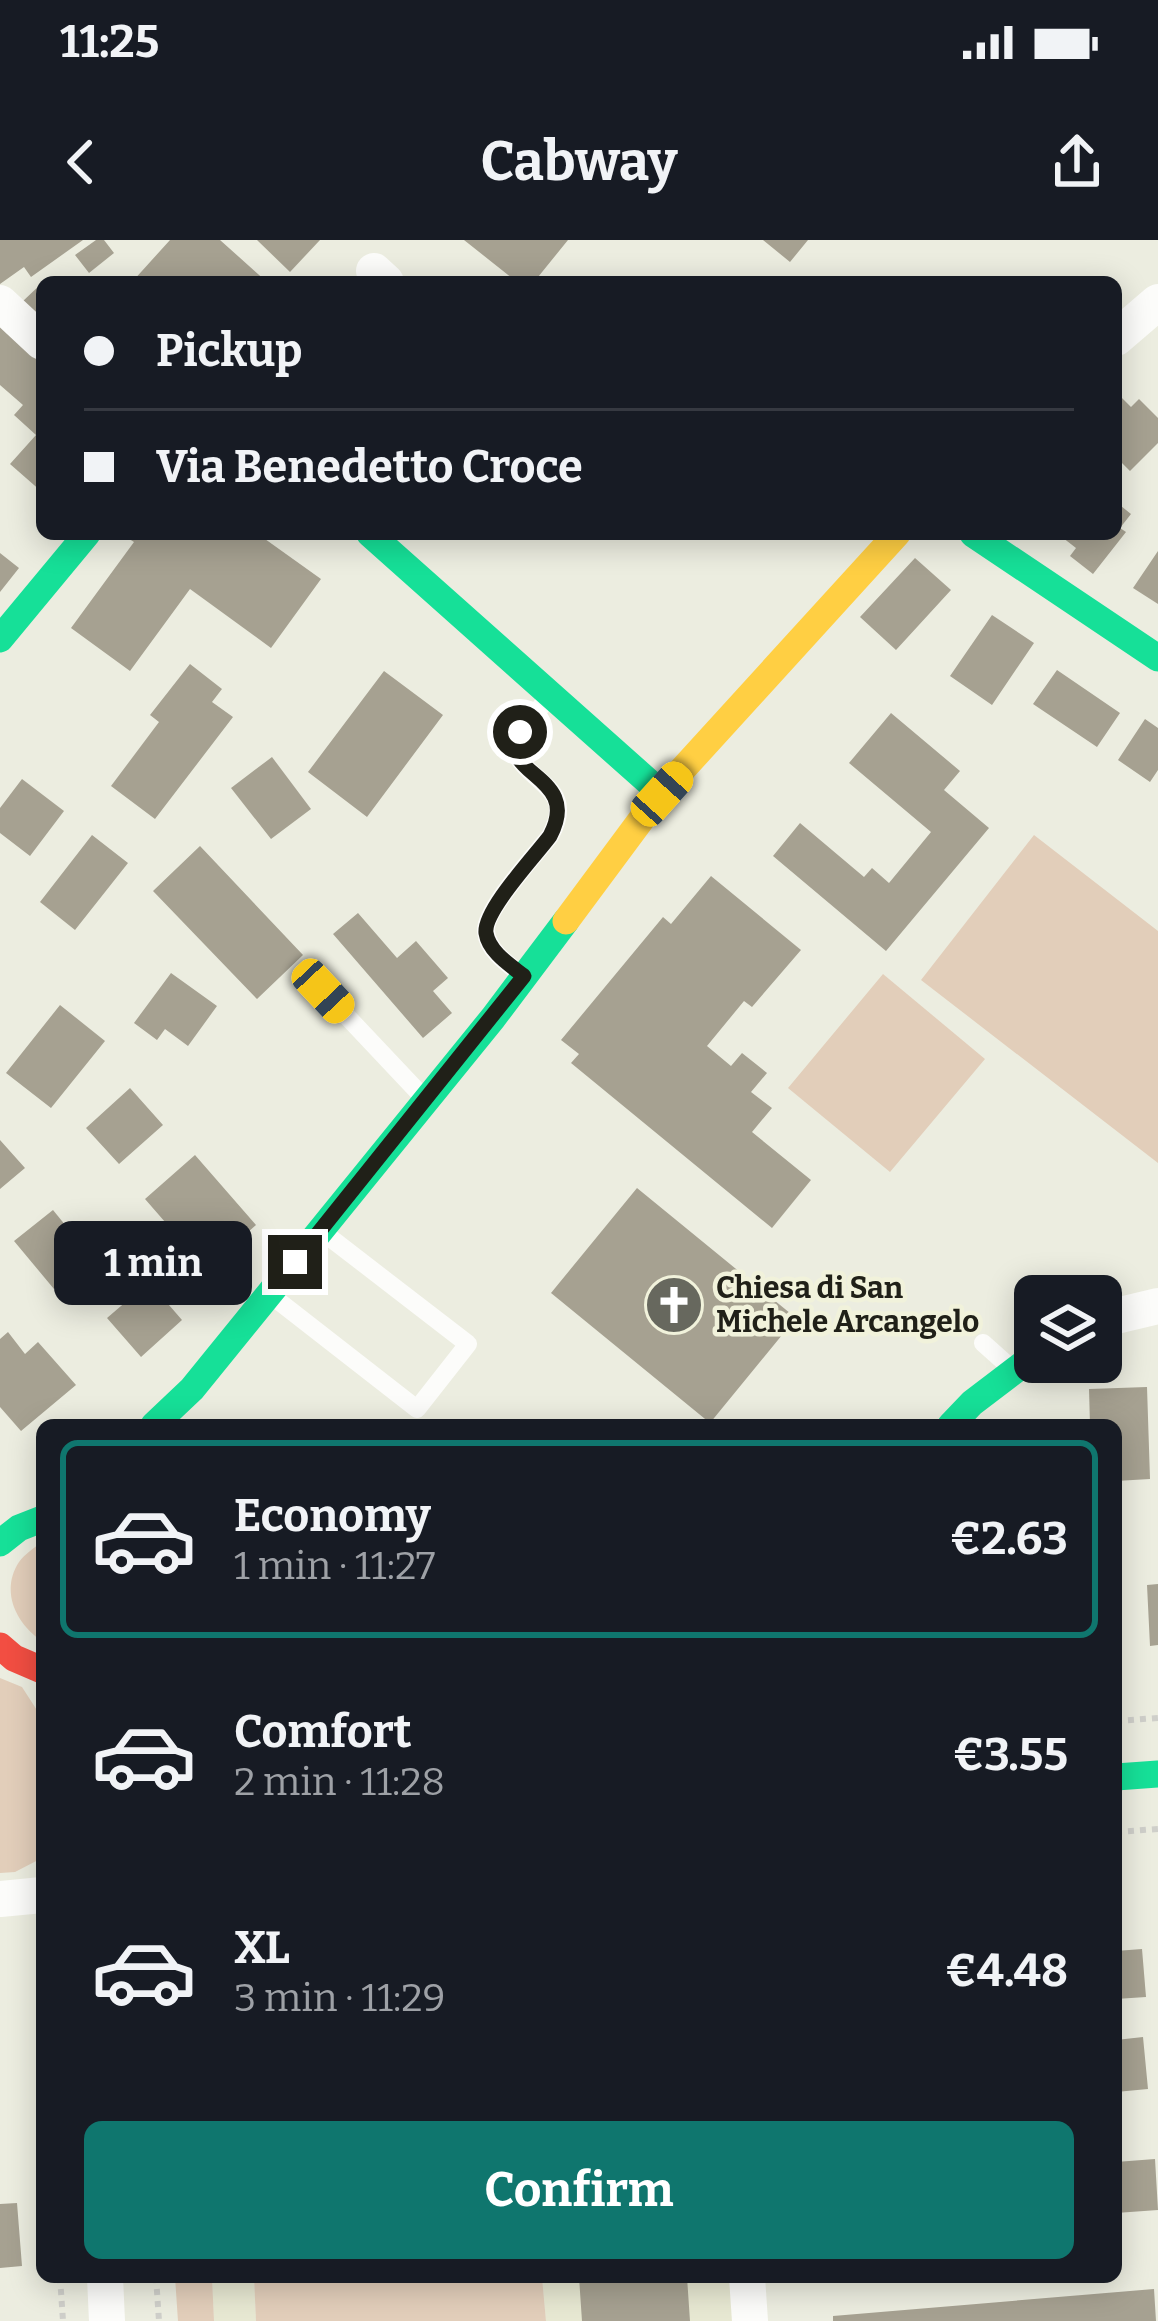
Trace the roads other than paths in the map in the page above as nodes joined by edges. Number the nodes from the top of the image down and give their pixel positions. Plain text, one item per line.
1 (1158, 302) edge
2 (0, 303) edge
3 (1122, 333) edge
4 (36, 336) edge
5 (82, 540) edge
6 (377, 540) edge
7 (891, 540) edge
8 (982, 540) edge
9 (0, 639) edge
10 (1158, 658) edge
11 (551, 694) junction
12 (662, 794) junction
13 (524, 976) junction
14 (323, 991) dead end
15 (426, 1100) junction
16 (320, 1230) junction
17 (269, 1294) junction
18 (1158, 1306) edge
19 (1122, 1315) edge
20 (983, 1343) dead end
21 (1014, 1358) edge
22 (1014, 1371) edge
23 (160, 1419) edge
24 (957, 1419) edge
25 (0, 1646) edge
26 (36, 1673) edge
27 (1158, 1774) edge
28 (1122, 1777) edge
29 (36, 1896) edge
30 (0, 1899) edge
31 (105, 2283) edge
32 (747, 2283) edge
33 (107, 2321) edge
34 (750, 2321) edge

1 - 3 street
2 - 4 street
5 - 9 street
6 - 11 street
7 - 12 street
8 - 10 street
11 - 12 street
11 - 13 lane
12 - 13 street
13 - 15 street
14 - 15 lane
15 - 16 street
16 - 17 street
16 - 17 lane
17 - 23 street
18 - 19 street
20 - 21 lane
22 - 24 street
25 - 26 street
27 - 28 street
29 - 30 street
31 - 33 street
32 - 34 street

